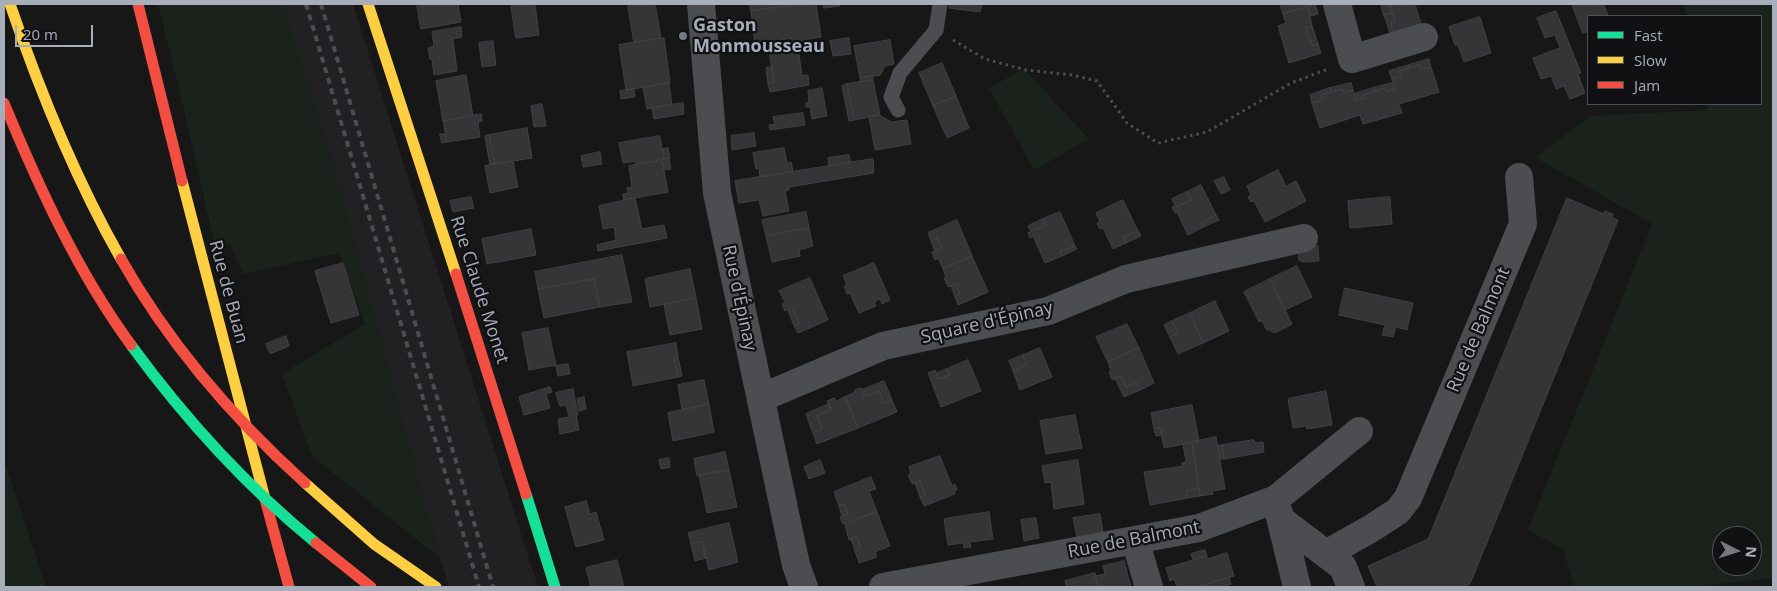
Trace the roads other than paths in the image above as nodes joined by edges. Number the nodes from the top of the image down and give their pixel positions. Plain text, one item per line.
1 (10, 4) edge
2 (138, 4) edge
3 (368, 4) edge
4 (702, 4) edge
5 (940, 4) edge
6 (1337, 4) edge
7 (1424, 37) dead end
8 (4, 103) edge
9 (898, 110) dead end
10 (1519, 177) dead end
11 (1304, 238) dead end
12 (761, 398) junction
13 (1358, 431) dead end
14 (1278, 510) junction
15 (1135, 540) junction
16 (1326, 554) junction
17 (290, 587) edge
18 (371, 587) edge
19 (436, 587) edge
20 (555, 587) edge
21 (804, 587) edge
22 (883, 587) edge
23 (1149, 587) edge
24 (1297, 587) edge
25 (1351, 587) edge

1 - 19 main road, bridge
2 - 17 main road, Rue de Buan
3 - 20 main road, Rue Claude Monet
4 - 12 street, Rue d'Épinay
5 - 9 lane
6 - 7 street
8 - 18 main road, bridge
10 - 16 street, Rue de Balmont
11 - 12 street, Square d'Épinay
12 - 21 street, Rue d'Épinay
13 - 14 street, Rue de Balmont
14 - 15 street, Rue de Balmont
14 - 16 street
14 - 24 street
15 - 22 street, Rue de Balmont
15 - 23 street
16 - 25 street

